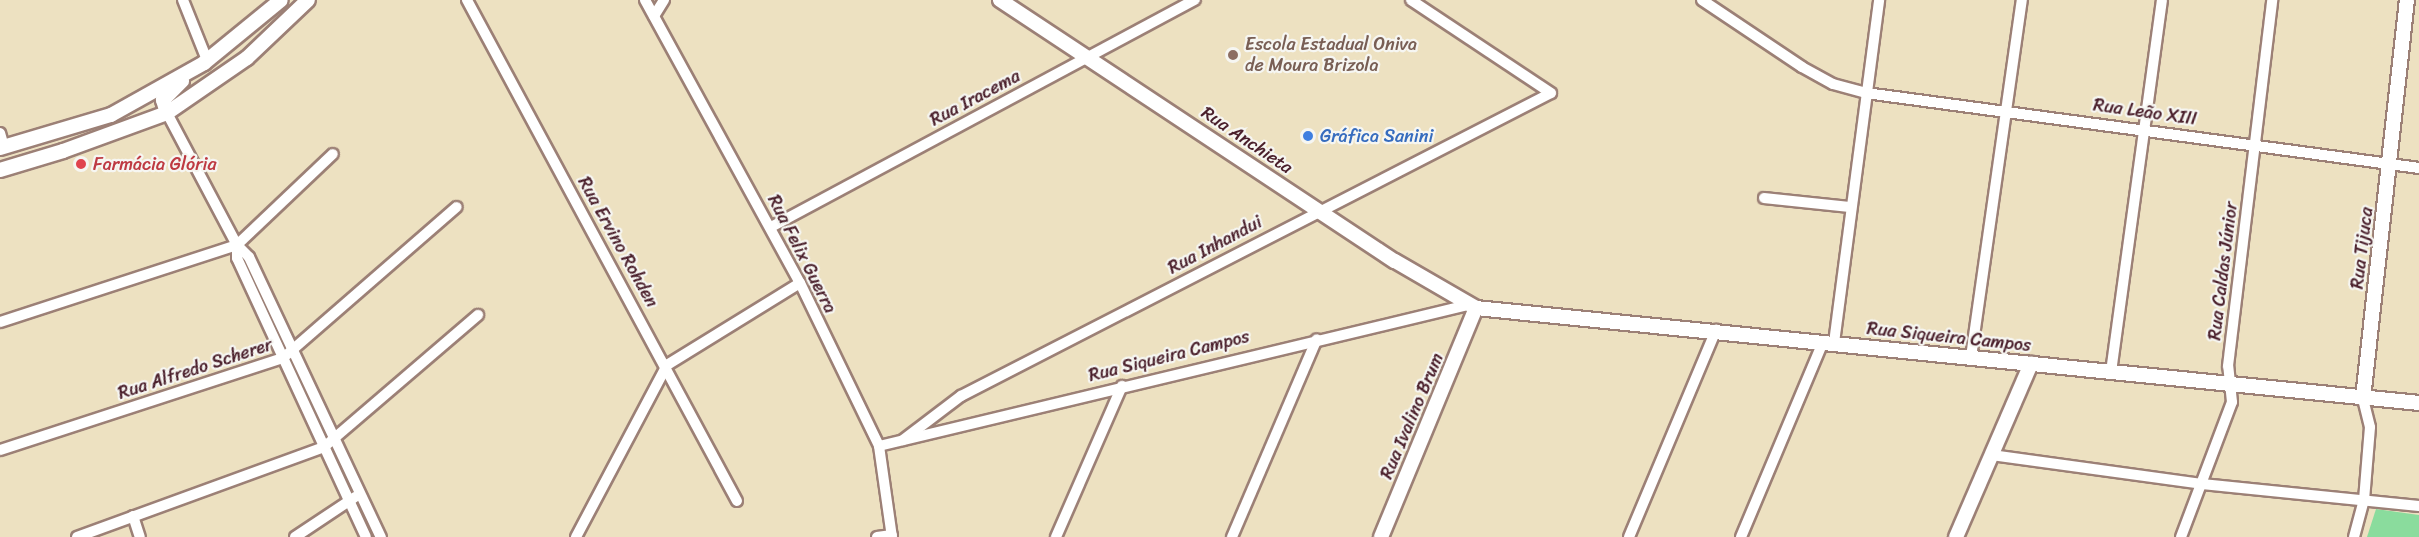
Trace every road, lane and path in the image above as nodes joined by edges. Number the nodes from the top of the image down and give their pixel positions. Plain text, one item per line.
1 (183, 0) edge
2 (280, 0) edge
3 (308, 0) edge
4 (467, 0) edge
5 (645, 0) edge
6 (664, 0) edge
7 (1000, 0) edge
8 (1195, 0) edge
9 (1411, 0) edge
10 (1702, 0) edge
11 (1879, 0) edge
12 (2022, 0) edge
13 (2162, 0) edge
14 (2272, 0) edge
15 (2407, 0) edge
16 (654, 16) junction
17 (1089, 56) junction
18 (207, 60) junction
19 (190, 72) junction
20 (196, 93) junction
21 (1866, 93) junction
22 (2007, 111) junction
23 (167, 113) junction
24 (2147, 128) junction
25 (0, 133) edge
26 (2254, 144) junction
27 (2, 148) edge
28 (333, 154) dead end
29 (2390, 164) junction
30 (2419, 168) edge
31 (0, 170) edge
32 (1764, 198) dead end
33 (457, 207) dead end
34 (1850, 207) junction
35 (1319, 209) junction
36 (771, 227) junction
37 (237, 245) junction
38 (800, 283) junction
39 (1472, 307) junction
40 (478, 315) dead end
41 (0, 322) edge
42 (1716, 330) junction
43 (1317, 339) junction
44 (1828, 342) junction
45 (294, 352) junction
46 (1971, 357) junction
47 (283, 358) junction
48 (2031, 364) junction
49 (667, 365) junction
50 (2111, 372) junction
51 (2229, 384) junction
52 (1122, 386) junction
53 (2363, 399) junction
54 (2419, 403) edge
55 (336, 440) junction
56 (903, 440) junction
57 (879, 446) junction
58 (324, 447) junction
59 (0, 450) edge
60 (1992, 455) junction
61 (2202, 484) junction
62 (361, 493) junction
63 (2364, 500) junction
64 (349, 501) junction
65 (737, 501) dead end
66 (2419, 506) edge
67 (133, 516) junction
68 (892, 536) edge
69 (77, 537) edge
70 (140, 537) edge
71 (295, 537) edge
72 (366, 537) edge
73 (381, 537) edge
74 (576, 537) edge
75 (877, 537) edge
76 (1056, 537) edge
77 (1232, 537) edge
78 (1381, 537) edge
79 (1629, 537) edge
80 (1741, 537) edge
81 (1956, 537) edge
82 (2181, 537) edge
83 (2354, 537) edge

1 - 18 street
2 - 18 main road
3 - 20 main road
4 - 49 street, Rua Ervino Rohden
5 - 16 street, Rua Felix Guerra
6 - 16 street
7 - 17 main road, Rua Anchieta
8 - 17 street, Rua Iracema
9 - 35 street, Rua Inhandui
10 - 21 street, Rua Leão XIII
11 - 21 street
12 - 22 street
13 - 24 street
14 - 26 street, Rua Caldas Júnior
15 - 29 main road, Rua Tijuca
16 - 36 street, Rua Felix Guerra
17 - 35 main road, Rua Anchieta
17 - 36 street, Rua Iracema
18 - 19 main road
18 - 20 main road
19 - 23 main road
19 - 27 main road
20 - 23 main road
21 - 22 street, Rua Leão XIII
21 - 34 street
22 - 24 street, Rua Leão XIII
22 - 46 street
23 - 31 main road
23 - 37 street
24 - 26 street, Rua Leão XIII
24 - 50 street
25 - 27 street
26 - 29 street, Rua Leão XIII
26 - 51 street, Rua Caldas Júnior
28 - 37 street
29 - 30 street, Rua Leão XIII
29 - 53 main road, Rua Tijuca
32 - 34 street
33 - 45 street, Rua Alfredo Scherer
34 - 44 street
35 - 39 main road, Rua Anchieta
35 - 56 street, Rua Inhandui
36 - 38 street, Rua Felix Guerra
37 - 41 street
37 - 45 street
37 - 47 street
38 - 49 street
38 - 57 street, Rua Felix Guerra
39 - 42 main road, Rua Siqueira Campos
39 - 43 street, Rua Siqueira Campos
39 - 78 main road, Rua Ivalino Brum
40 - 55 street
42 - 44 main road, Rua Siqueira Campos
42 - 79 street
43 - 52 street, Rua Siqueira Campos
43 - 77 street
44 - 46 main road, Rua Siqueira Campos
44 - 80 street
45 - 47 street, Rua Alfredo Scherer
45 - 55 street
46 - 48 main road, Rua Siqueira Campos
47 - 58 street
47 - 59 street, Rua Alfredo Scherer
48 - 50 main road, Rua Siqueira Campos
48 - 60 main road
49 - 65 street, Rua Ervino Rohden
49 - 74 street
50 - 51 main road, Rua Siqueira Campos
51 - 53 main road, Rua Siqueira Campos
51 - 61 street, Rua Caldas Júnior
52 - 56 street, Rua Siqueira Campos
52 - 76 street
53 - 54 main road, Rua Siqueira Campos
53 - 63 street, Rua Tijuca
55 - 58 street
55 - 62 street
56 - 57 street, Rua Siqueira Campos
57 - 68 street, Rua Felix Guerra
58 - 64 street
58 - 67 street
60 - 61 street
60 - 81 main road
61 - 63 street
61 - 82 street, Rua Caldas Júnior
62 - 64 street
62 - 73 street
63 - 66 street
63 - 83 street, Rua Tijuca
64 - 71 street
64 - 72 street
67 - 69 street
67 - 70 street
68 - 75 street

